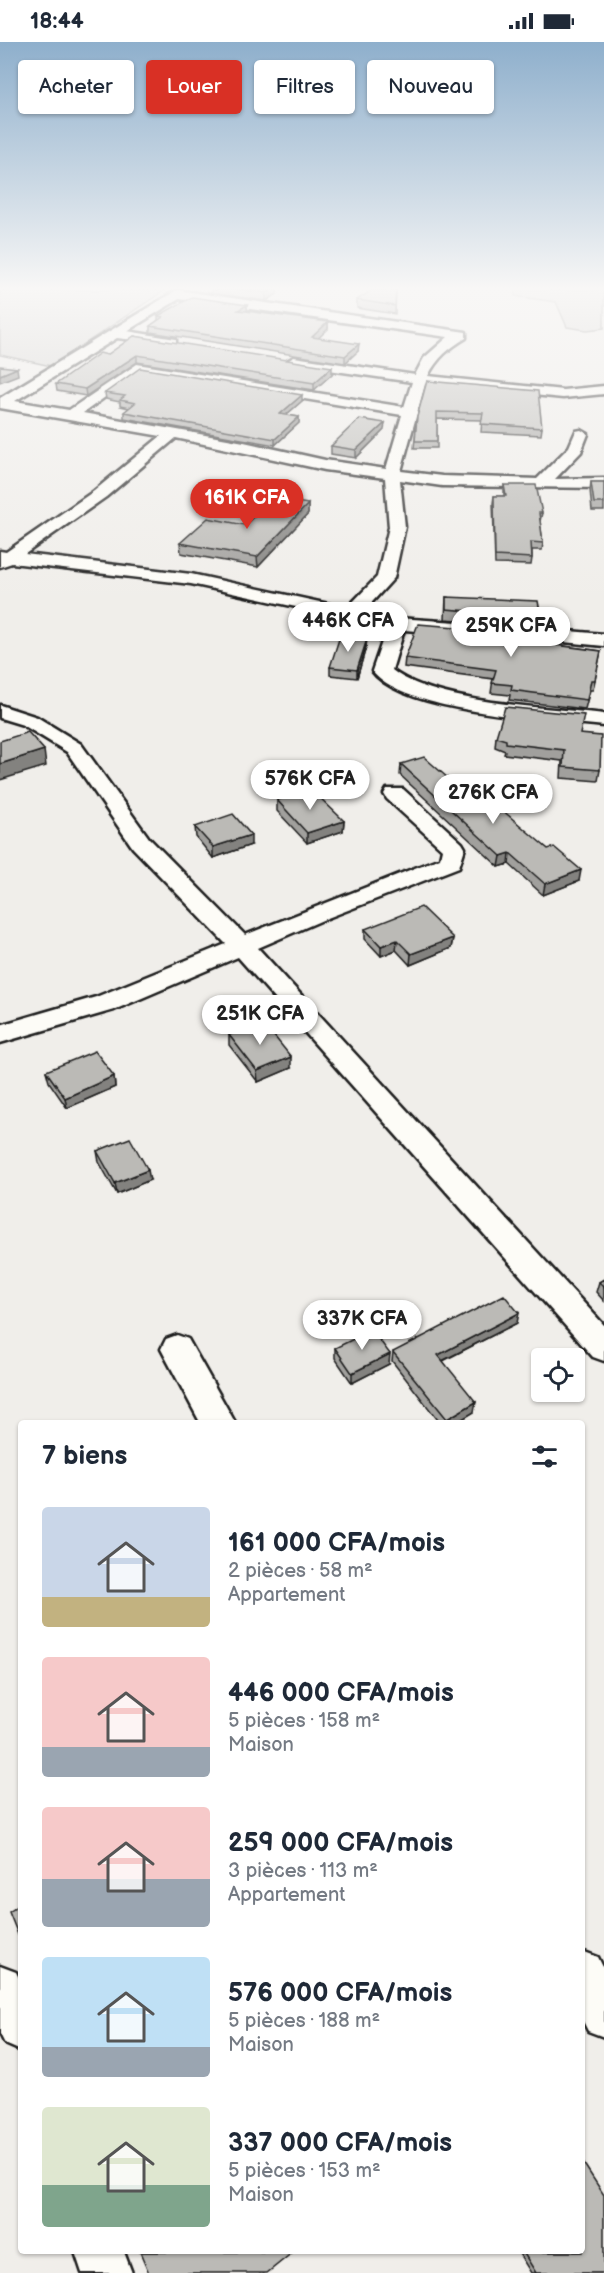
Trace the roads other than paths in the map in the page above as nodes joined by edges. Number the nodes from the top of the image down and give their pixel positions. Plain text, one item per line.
1 (15, 394) edge
2 (100, 394) edge
3 (300, 394) edge
4 (415, 394) edge
5 (1, 403) edge
6 (412, 412) junction
7 (71, 415) junction
8 (581, 434) dead end
9 (171, 435) junction
10 (392, 474) junction
11 (604, 483) edge
12 (541, 484) junction
13 (3, 559) edge
14 (351, 614) junction
15 (397, 624) junction
16 (604, 640) edge
17 (0, 711) edge
18 (604, 720) edge
19 (395, 794) dead end
20 (243, 947) junction
21 (0, 1034) edge
22 (604, 1347) edge
23 (177, 1349) dead end
24 (217, 1420) edge
25 (585, 1979) edge
26 (0, 1988) edge
27 (604, 2015) edge
28 (18, 2022) edge
29 (101, 2254) edge
30 (107, 2273) edge

1 - 5 street
2 - 7 street
3 - 6 street
4 - 6 street
5 - 7 street
6 - 10 street
7 - 9 street
8 - 12 street
9 - 10 street
9 - 13 street
10 - 12 street
10 - 14 street
11 - 12 street
13 - 14 street
14 - 15 street
15 - 16 street
15 - 18 street
17 - 20 street
19 - 20 street
20 - 21 street
20 - 22 street
23 - 24 street
25 - 27 street
26 - 28 street
29 - 30 street

